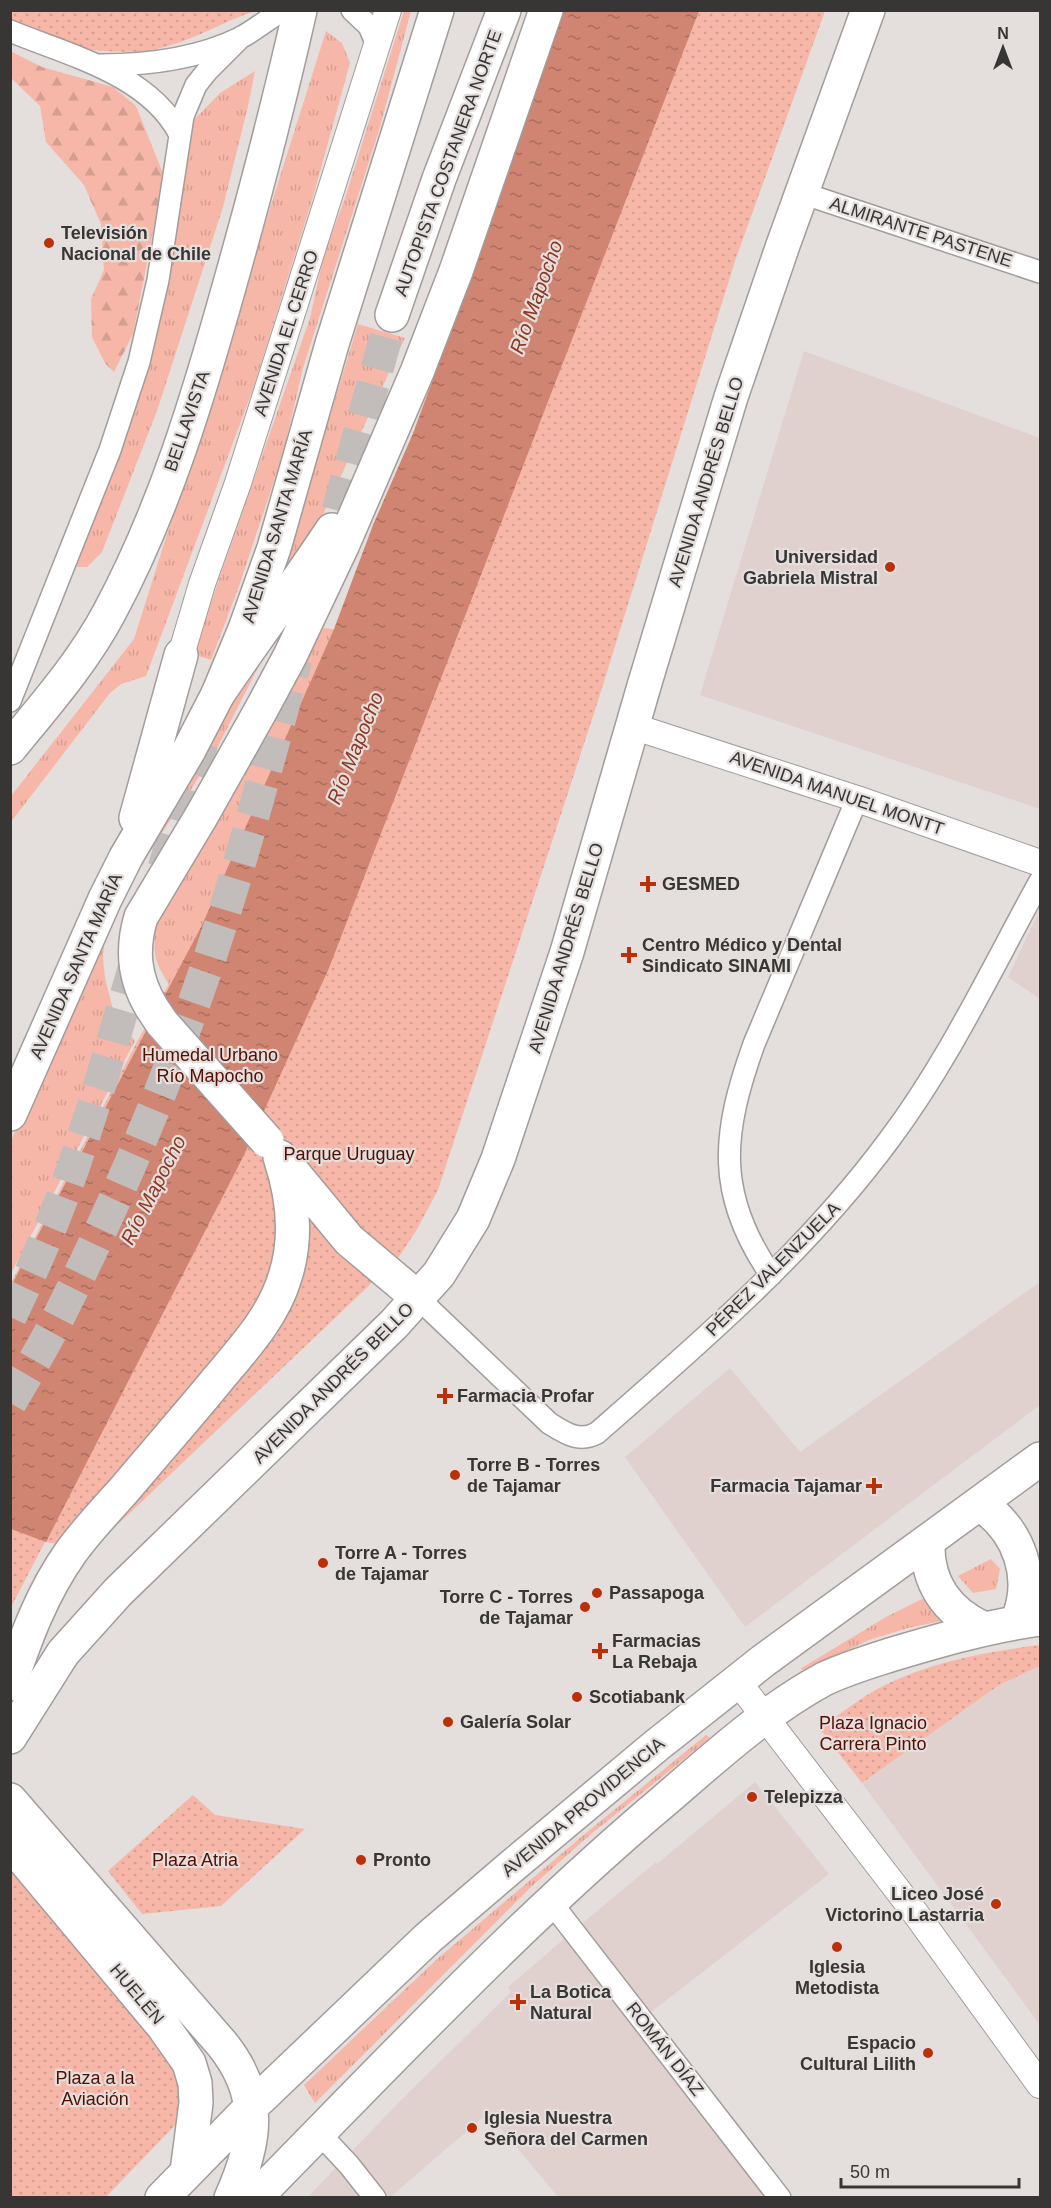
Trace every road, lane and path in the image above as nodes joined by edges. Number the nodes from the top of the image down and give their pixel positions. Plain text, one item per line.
1 (283, 10) edge
2 (300, 10) edge
3 (352, 10) edge
4 (388, 10) edge
5 (437, 10) edge
6 (504, 10) edge
7 (546, 10) edge
8 (868, 10) edge
9 (10, 32) edge
10 (241, 37) junction
11 (377, 45) junction
12 (95, 65) junction
13 (179, 133) junction
14 (802, 193) junction
15 (1041, 272) edge
16 (392, 315) tunnel mouth
17 (383, 450) junction
18 (181, 655) junction
19 (218, 694) junction
20 (10, 701) edge
21 (632, 726) junction
22 (10, 748) edge
23 (857, 799) junction
24 (126, 857) junction
25 (1041, 862) edge
26 (1041, 881) edge
27 (10, 1114) edge
28 (273, 1149) junction
29 (771, 1275) junction
30 (418, 1298) junction
31 (1041, 1459) edge
32 (980, 1504) junction
33 (928, 1541) junction
34 (1029, 1621) edge
35 (982, 1628) junction
36 (738, 1682) junction
37 (10, 1684) edge
38 (765, 1717) junction
39 (10, 1737) edge
40 (10, 1800) edge
41 (10, 1843) edge
42 (550, 1901) junction
43 (1041, 2085) edge
44 (251, 2107) junction
45 (319, 2133) junction
46 (187, 2172) junction
47 (162, 2198) edge
48 (231, 2198) edge
49 (255, 2198) edge
50 (375, 2198) edge
51 (780, 2198) edge

1 - 10 street
2 - 22 main road, BELLAVISTA
3 - 11 street
4 - 11 street, AVENIDA EL CERRO
5 - 19 main road, AVENIDA SANTA MARÍA
6 - 16 main road, AUTOPISTA COSTANERA NORTE
7 - 17 main road
8 - 14 main road, AVENIDA ANDRÉS BELLO
9 - 12 street
10 - 12 street
10 - 13 street
11 - 18 street, AVENIDA EL CERRO
12 - 13 street
13 - 20 street
14 - 15 street, ALMIRANTE PASTENE
14 - 21 main road, AVENIDA ANDRÉS BELLO
17 - 19 main road
17 - 28 main road, bridge
18 - 19 main road
18 - 24 main road
19 - 24 main road, AVENIDA SANTA MARÍA
21 - 23 street, AVENIDA MANUEL MONTT
21 - 30 main road, AVENIDA ANDRÉS BELLO
23 - 25 street, AVENIDA MANUEL MONTT
23 - 29 street
24 - 27 main road, AVENIDA SANTA MARÍA
26 - 29 street, PÉREZ VALENZUELA
28 - 30 main road
28 - 37 main road
29 - 30 street, PÉREZ VALENZUELA
30 - 39 main road, AVENIDA ANDRÉS BELLO
31 - 32 main road, AVENIDA PROVIDENCIA
32 - 33 main road, AVENIDA PROVIDENCIA
32 - 34 main road
33 - 35 main road
33 - 36 main road, AVENIDA PROVIDENCIA
34 - 35 main road
35 - 38 main road
36 - 38 street
36 - 44 main road, AVENIDA PROVIDENCIA
38 - 42 main road
38 - 43 street
40 - 44 main road, HUELÉN
41 - 46 main road, HUELÉN
42 - 45 main road
42 - 51 street, ROMÁN DÍAZ
44 - 46 main road, AVENIDA PROVIDENCIA
44 - 48 main road, HUELÉN
45 - 49 main road
45 - 50 street
46 - 47 main road, AVENIDA PROVIDENCIA

